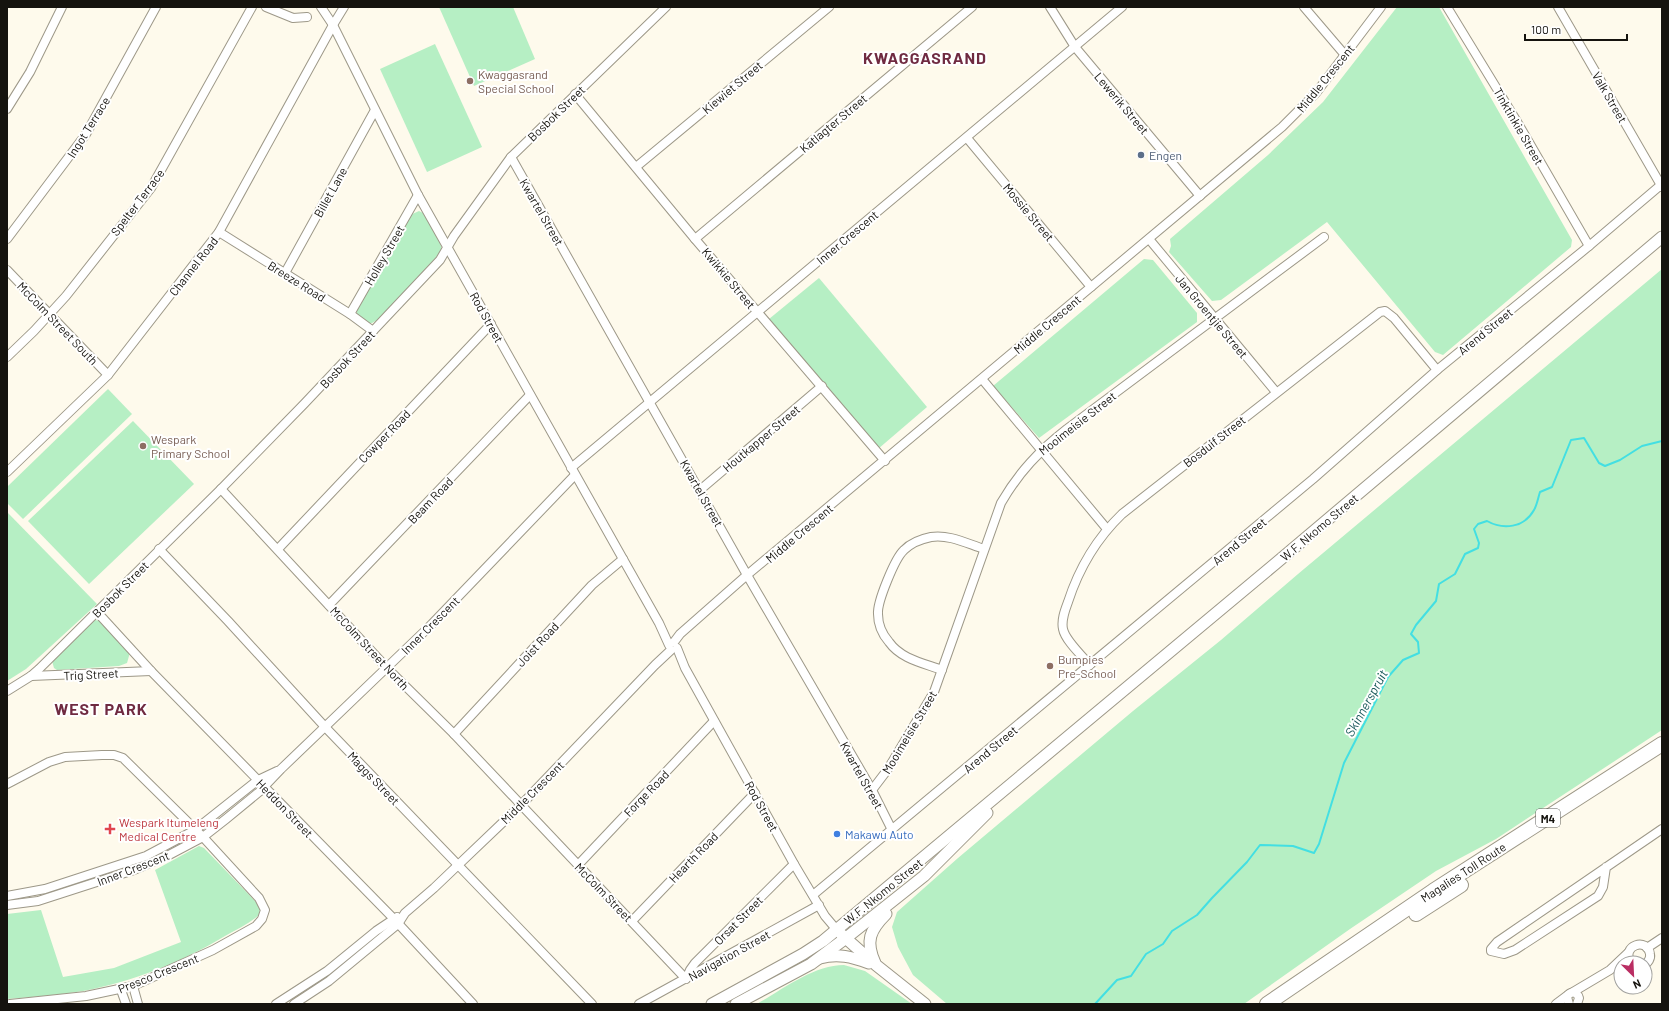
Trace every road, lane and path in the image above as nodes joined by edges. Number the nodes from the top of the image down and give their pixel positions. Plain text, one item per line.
1 (62, 7) edge
2 (156, 7) edge
3 (252, 7) edge
4 (266, 7) edge
5 (321, 7) edge
6 (344, 7) edge
7 (666, 7) edge
8 (829, 7) edge
9 (972, 7) edge
10 (1050, 7) edge
11 (1122, 7) edge
12 (1304, 7) edge
13 (1381, 7) edge
14 (1447, 7) edge
15 (1558, 7) edge
16 (307, 17) dead end
17 (333, 25) junction
18 (1075, 47) junction
19 (1344, 54) junction
20 (575, 94) junction
21 (7, 109) edge
22 (375, 110) junction
23 (967, 138) junction
24 (511, 157) junction
25 (636, 167) junction
26 (1662, 185) edge
27 (418, 195) junction
28 (1200, 196) junction
29 (219, 232) junction
30 (1324, 237) dead end
31 (1662, 237) edge
32 (7, 239) edge
33 (696, 239) junction
34 (1148, 239) junction
35 (1662, 243) edge
36 (1589, 246) junction
37 (447, 248) junction
38 (7, 270) edge
39 (284, 273) junction
40 (1090, 287) junction
41 (1597, 293) junction
42 (758, 312) junction
43 (50, 314) junction
44 (350, 314) junction
45 (1214, 318) junction
46 (491, 324) junction
47 (373, 331) junction
48 (7, 357) edge
49 (1437, 370) junction
50 (108, 375) junction
51 (982, 379) junction
52 (822, 386) junction
53 (1276, 392) junction
54 (530, 395) junction
55 (650, 403) junction
56 (1042, 450) junction
57 (885, 461) junction
58 (573, 471) junction
59 (7, 472) edge
60 (221, 489) junction
61 (700, 490) junction
62 (1107, 529) junction
63 (159, 549) junction
64 (278, 549) junction
65 (984, 549) junction
66 (623, 559) junction
67 (747, 575) junction
68 (329, 605) junction
69 (97, 612) junction
70 (673, 646) junction
71 (1090, 665) junction
72 (387, 668) junction
73 (942, 670) junction
74 (151, 671) junction
75 (31, 676) junction
76 (7, 692) edge
77 (714, 721) junction
78 (326, 728) junction
79 (454, 734) junction
80 (1662, 744) edge
81 (1662, 754) edge
82 (1041, 760) junction
83 (281, 769) junction
84 (258, 780) junction
85 (7, 784) edge
86 (265, 787) junction
87 (872, 790) junction
88 (755, 793) junction
89 (521, 805) junction
90 (1662, 829) edge
91 (195, 830) junction
92 (892, 830) junction
93 (203, 837) junction
94 (794, 864) junction
95 (458, 865) junction
96 (578, 865) junction
97 (1606, 867) junction
98 (924, 876) junction
99 (813, 895) junction
100 (7, 896) edge
101 (7, 905) edge
102 (819, 905) junction
103 (384, 910) junction
104 (395, 921) junction
105 (632, 921) junction
106 (836, 930) junction
107 (376, 931) junction
108 (846, 938) junction
109 (1662, 938) edge
110 (1648, 948) junction
111 (1628, 953) joint
112 (1650, 955) edge
113 (816, 959) junction
114 (876, 965) junction
115 (1613, 969) edge
116 (1610, 970) junction
117 (686, 979) junction
118 (1591, 982) junction
119 (133, 986) junction
120 (121, 990) junction
121 (1570, 994) junction
122 (1578, 1002) edge
123 (10, 1004) edge
124 (126, 1004) edge
125 (138, 1004) edge
126 (276, 1004) edge
127 (294, 1004) edge
128 (473, 1004) edge
129 (592, 1004) edge
130 (639, 1004) edge
131 (712, 1004) edge
132 (736, 1004) edge
133 (925, 1004) edge
134 (1267, 1004) edge
135 (1282, 1004) edge
136 (1556, 1004) edge
137 (1569, 1004) edge

1 - 21 street
2 - 32 street, Ingot Terrace
3 - 43 street, Spelter Terrace
4 - 16 street
5 - 17 street, Rod Street
6 - 17 street, Channel Road
7 - 20 street, Bosbok Street
8 - 25 street, Kiewiet Street
9 - 33 street, Katlagter Street
10 - 18 street, Lewerik Street
11 - 18 street, Inner Crescent
12 - 19 street
13 - 19 street, Middle Crescent
14 - 36 street, Tinktinkie Street
15 - 26 street, Valk Street
17 - 22 street, Rod Street
17 - 29 street, Channel Road
18 - 23 street, Inner Crescent
18 - 28 street, Lewerik Street
19 - 28 street, Middle Crescent
20 - 24 street, Bosbok Street
20 - 25 street, Kwikkie Street
22 - 27 street, Rod Street
22 - 39 street, Billet Lane
23 - 40 street, Mossie Street
23 - 42 street, Inner Crescent
24 - 37 street, Bosbok Street
24 - 55 street, Kwartel Street
25 - 33 street, Kwikkie Street
26 - 36 street, Arend Street
27 - 37 street, Rod Street
27 - 44 street, Holley Street
28 - 34 street, Middle Crescent
29 - 39 street, Breeze Road
29 - 50 street, Channel Road
30 - 45 street, Mooimeisie Street
31 - 41 main road, W.F. Nkomo Street
33 - 42 street, Kwikkie Street
34 - 40 street, Middle Crescent
34 - 45 street, Jan Groentjie Street
35 - 41 main road, W.F. Nkomo Street
36 - 49 street, Arend Street
37 - 46 street, Rod Street
37 - 47 street, Bosbok Street
38 - 43 street, McColm Street South
39 - 44 street, Breeze Road
40 - 51 street, Middle Crescent
41 - 82 main road, W.F. Nkomo Street
42 - 52 street, Kwikkie Street
42 - 55 street, Inner Crescent
43 - 48 street, Spelter Terrace
43 - 50 street, McColm Street South
44 - 47 street, Breeze Road
45 - 53 street, Jan Groentjie Street
45 - 56 street, Mooimeisie Street
46 - 54 street, Rod Street
46 - 64 street, Cowper Road
47 - 60 street, Bosbok Street
49 - 53 street, Bosduif Street
49 - 71 street, Arend Street
50 - 59 street, Channel Road
51 - 56 street
51 - 57 street, Middle Crescent
52 - 57 street, Kwikkie Street
52 - 61 street, Houtkapper Street
53 - 62 street, Bosduif Street
54 - 58 street, Rod Street
54 - 68 street, Beam Road
55 - 58 street, Inner Crescent
55 - 61 street, Kwartel Street
56 - 62 street
56 - 65 street, Mooimeisie Street
57 - 67 street, Middle Crescent
58 - 66 street, Rod Street
58 - 72 street, Inner Crescent
60 - 63 street, Bosbok Street
60 - 64 street, McColm Street North
61 - 67 street, Kwartel Street
62 - 71 street, Bosduif Street
63 - 69 street, Bosbok Street
63 - 78 street, Maggs Street
64 - 68 street, McColm Street North
65 - 73 street, Mooimeisie Street
65 - 73 street
66 - 70 street, Rod Street
66 - 79 street, Joist Road
67 - 70 street, Middle Crescent
67 - 87 street, Kwartel Street
68 - 72 street, McColm Street North
69 - 74 street, Heddon Street
69 - 75 street, Bosbok Street
70 - 77 street, Rod Street
70 - 89 street, Middle Crescent
71 - 92 street, Arend Street
72 - 78 street, Inner Crescent
72 - 79 street, McColm Street North
73 - 87 street, Mooimeisie Street
74 - 75 street, Trig Street
74 - 84 street, Heddon Street
75 - 76 street, Bosbok Street
77 - 88 street, Rod Street
77 - 96 street, Forge Road
78 - 83 street, Inner Crescent
78 - 95 street, Maggs Street
79 - 89 street, McColm Street North
80 - 134 highway, Magalies Toll Route / M4
81 - 135 highway, Magalies Toll Route / M4
82 - 98 main road, W.F. Nkomo Street
82 - 106 main road, W.F. Nkomo Street
83 - 84 street, Inner Crescent
83 - 86 street, Inner Crescent
84 - 86 street, Heddon Street
84 - 91 street, Inner Crescent
85 - 91 street
86 - 93 street, Inner Crescent
86 - 103 street, Heddon Street
87 - 92 street, Kwartel Street
88 - 94 street, Rod Street
88 - 105 street, Hearth Road
89 - 95 street, Middle Crescent
89 - 96 street, McColm Street
90 - 97 street
91 - 93 street
91 - 100 street, Inner Crescent
92 - 99 street, Arend Street
93 - 101 street, Inner Crescent
93 - 119 street, Presco Crescent
94 - 99 street, Rod Street
94 - 117 street, Orsat Street
95 - 104 street, Middle Crescent
95 - 129 street, Maggs Street
96 - 105 street, McColm Street
97 - 97 street
98 - 108 main road, W.F. Nkomo Street
98 - 114 main road
99 - 102 street, Rod Street
102 - 106 street, Rod Street
102 - 117 street, Navigation Street
103 - 104 street, Heddon Street
103 - 107 street
104 - 107 street, Middle Crescent
104 - 127 street, Middle Crescent
104 - 128 street, Heddon Street
105 - 117 street, McColm Street
106 - 108 main road, Rod Street
106 - 131 main road, W.F. Nkomo Street
107 - 126 street, Middle Crescent
108 - 113 main road, W.F. Nkomo Street
108 - 114 main road, Rod Street
109 - 110 street
110 - 111 street
110 - 112 street
111 - 116 street
113 - 114 main road
113 - 132 main road, W.F. Nkomo Street
114 - 133 main road, Rod Street
115 - 116 street
116 - 118 street
117 - 130 street, Navigation Street
118 - 121 street
118 - 122 street
119 - 120 street, Presco Crescent
119 - 125 street
120 - 123 street, Presco Crescent
120 - 124 street
121 - 122 street
121 - 136 street
121 - 137 street

